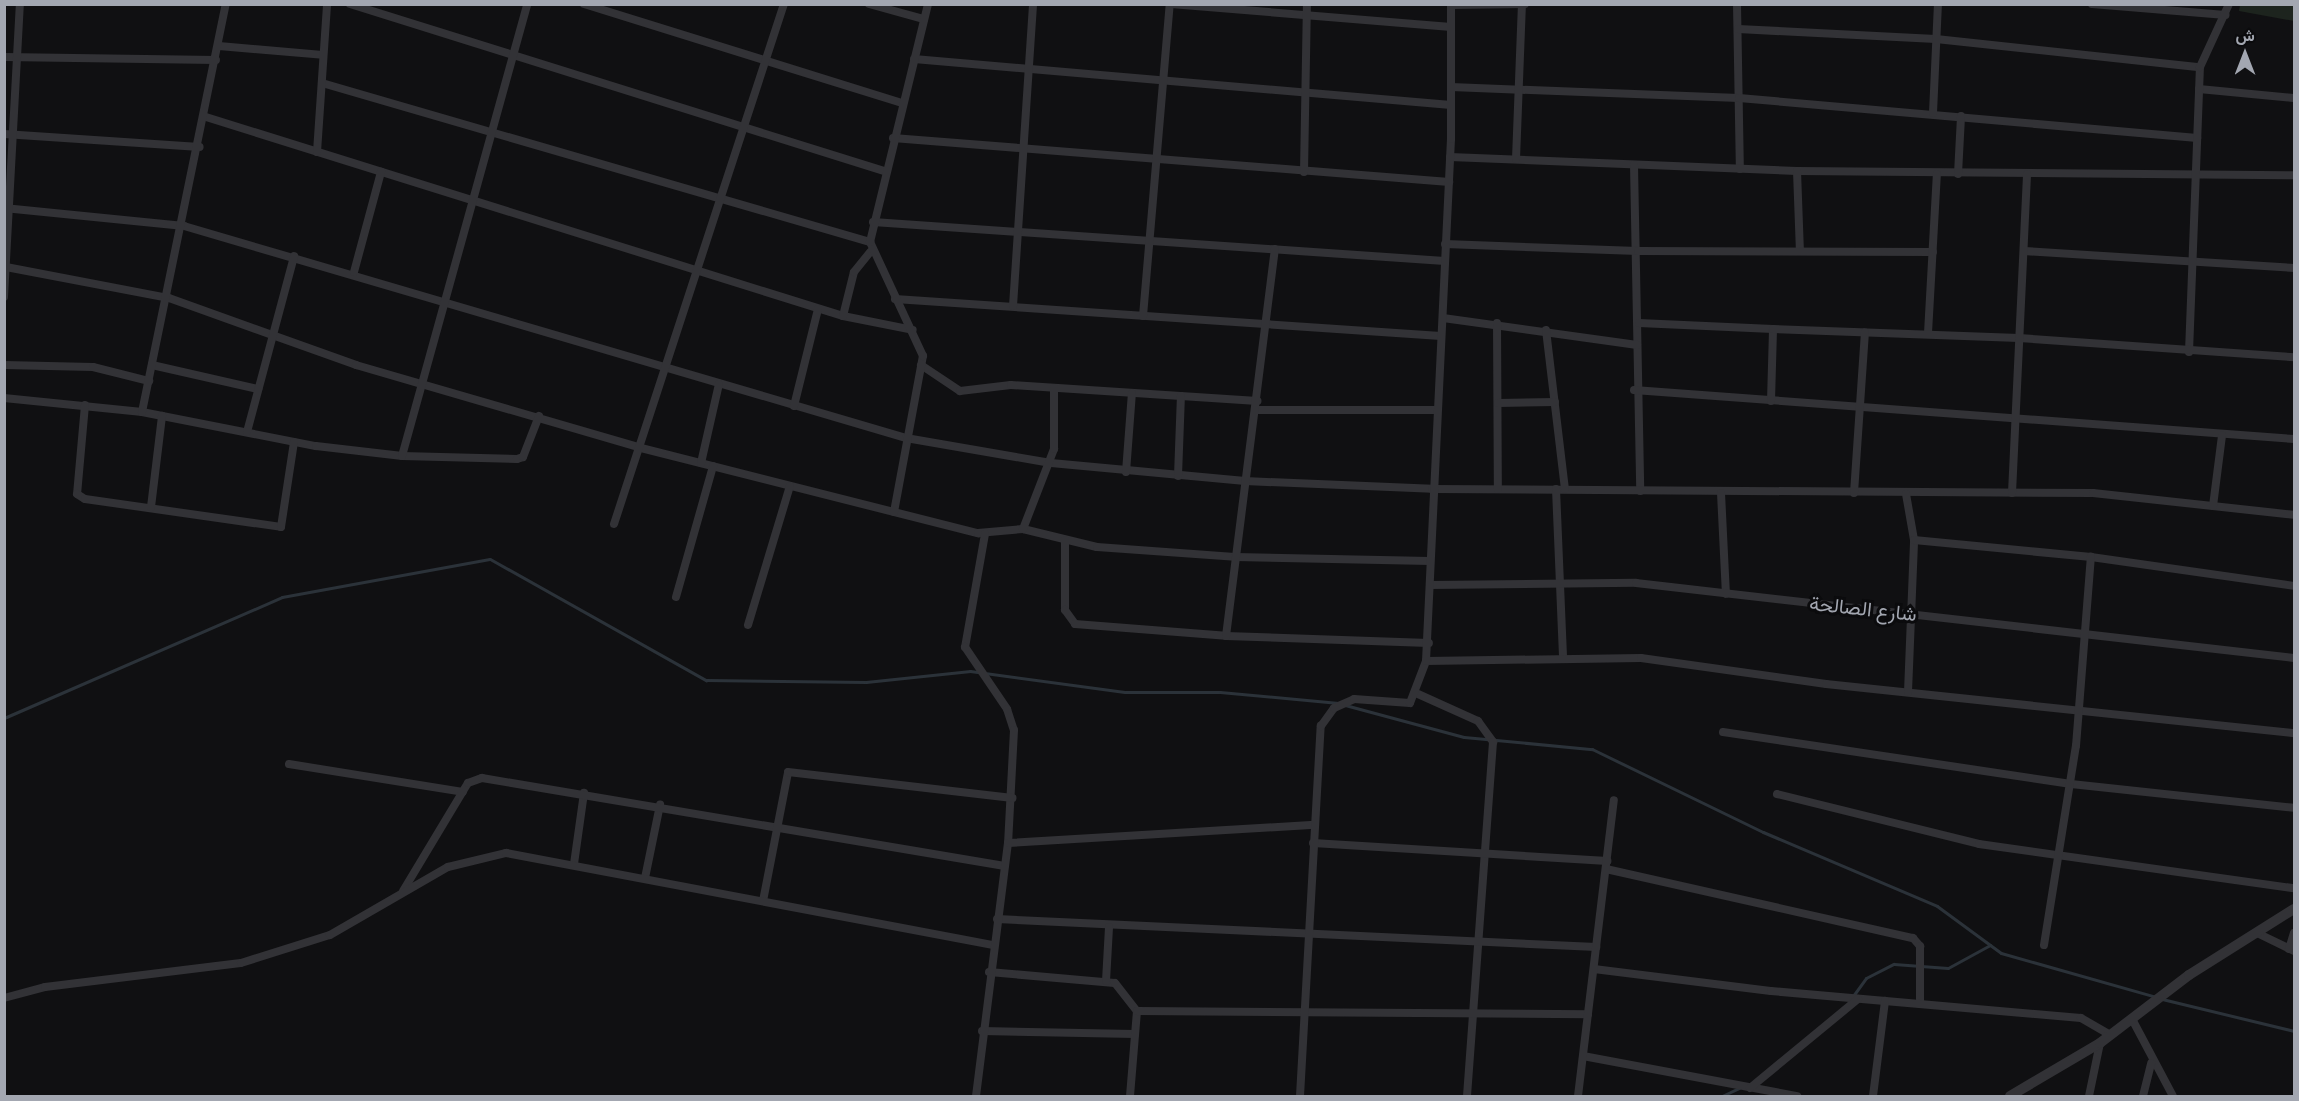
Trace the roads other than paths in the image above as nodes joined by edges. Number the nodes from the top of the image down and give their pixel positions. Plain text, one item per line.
1 (21, 4) edge
2 (226, 4) edge
3 (327, 4) edge
4 (350, 4) edge
5 (527, 4) edge
6 (584, 4) edge
7 (784, 4) edge
8 (869, 4) edge
9 (928, 4) edge
10 (1033, 4) edge
11 (1170, 4) edge
12 (1307, 4) edge
13 (1737, 4) edge
14 (1938, 4) edge
15 (2092, 4) edge
16 (2229, 4) edge
17 (1451, 5) edge
18 (1524, 5) edge
19 (2111, 5) edge
20 (2226, 15) junction
21 (1306, 17) junction
22 (924, 19) junction
23 (1451, 27) junction
24 (1738, 29) junction
25 (1936, 39) junction
26 (219, 46) junction
27 (323, 55) junction
28 (512, 56) junction
29 (4, 57) edge
30 (18, 58) junction
31 (766, 59) junction
32 (914, 59) junction
33 (216, 60) junction
34 (2200, 67) junction
35 (1031, 70) junction
36 (1164, 80) junction
37 (322, 83) junction
38 (1451, 87) junction
39 (2199, 89) junction
40 (1520, 90) junction
41 (1305, 93) junction
42 (1738, 98) junction
43 (2295, 98) edge
44 (902, 103) junction
45 (1451, 105) junction
46 (1933, 113) junction
47 (1961, 116) junction
48 (206, 117) junction
49 (742, 128) junction
50 (491, 130) junction
51 (9, 134) edge
52 (893, 138) junction
53 (2197, 138) junction
54 (200, 147) junction
55 (1026, 150) junction
56 (317, 152) junction
57 (1450, 157) junction
58 (1516, 159) junction
59 (1158, 160) junction
60 (1634, 165) junction
61 (1740, 169) junction
62 (884, 171) junction
63 (1797, 171) junction
64 (381, 172) junction
65 (1304, 172) junction
66 (1937, 174) junction
67 (1958, 174) junction
68 (2027, 174) junction
69 (2195, 176) junction
70 (2295, 176) edge
71 (1449, 182) junction
72 (472, 199) junction
73 (719, 199) junction
74 (7, 208) edge
75 (873, 222) junction
76 (184, 226) junction
77 (1018, 231) junction
78 (1150, 242) junction
79 (870, 243) junction
80 (1445, 244) junction
81 (1275, 249) junction
82 (1638, 251) junction
83 (1800, 251) junction
84 (2024, 251) junction
85 (870, 252) junction
86 (1933, 252) junction
87 (294, 256) junction
88 (1444, 261) junction
89 (2191, 262) junction
90 (6, 267) edge
91 (2295, 268) edge
92 (696, 270) junction
93 (354, 273) junction
94 (5, 294) edge
95 (169, 298) junction
96 (895, 299) junction
97 (445, 300) junction
98 (1013, 306) junction
99 (818, 309) junction
100 (843, 316) junction
101 (1143, 316) junction
102 (1443, 318) junction
103 (1497, 323) junction
104 (1638, 323) junction
105 (1268, 324) junction
106 (1773, 329) junction
107 (913, 330) junction
108 (1546, 330) junction
109 (1865, 332) junction
110 (1928, 333) junction
111 (274, 334) junction
112 (1441, 336) junction
113 (2019, 338) junction
114 (1637, 345) junction
115 (2189, 352) junction
116 (2295, 357) edge
117 (4, 365) edge
118 (152, 365) junction
119 (921, 365) junction
120 (666, 368) junction
121 (149, 381) junction
122 (422, 384) junction
123 (719, 384) junction
124 (1054, 388) junction
125 (258, 389) junction
126 (1635, 390) junction
127 (1131, 393) junction
128 (1181, 396) junction
129 (4, 398) edge
130 (1771, 401) junction
131 (1555, 402) junction
132 (1498, 403) junction
133 (85, 405) junction
134 (1256, 405) junction
135 (794, 406) junction
136 (1860, 408) junction
137 (1437, 410) junction
138 (141, 412) junction
139 (162, 416) junction
140 (539, 416) junction
141 (2015, 421) junction
142 (247, 432) junction
143 (2222, 436) junction
144 (906, 438) junction
145 (2295, 440) edge
146 (294, 442) junction
147 (641, 448) junction
148 (402, 456) junction
149 (1051, 462) junction
150 (701, 463) junction
151 (713, 466) junction
152 (1126, 472) junction
153 (1178, 476) junction
154 (1245, 481) junction
155 (790, 486) junction
156 (1432, 489) junction
157 (1498, 489) junction
158 (1561, 489) junction
159 (1640, 491) junction
160 (1721, 493) junction
161 (1854, 493) junction
162 (2012, 493) junction
163 (1906, 494) junction
164 (2213, 506) junction
165 (151, 507) junction
166 (894, 512) junction
167 (2295, 515) edge
168 (614, 524) dead end
169 (1023, 529) junction
170 (985, 534) junction
171 (1065, 540) junction
172 (1914, 540) junction
173 (1235, 557) junction
174 (2091, 557) junction
175 (1430, 561) junction
176 (1561, 580) junction
177 (1430, 585) junction
178 (2295, 586) edge
179 (1726, 594) junction
180 (676, 597) dead end
181 (1913, 615) junction
182 (748, 625) dead end
183 (2085, 634) junction
184 (1226, 636) junction
185 (1429, 643) junction
186 (1563, 658) junction
187 (2295, 658) edge
188 (1426, 661) junction
189 (1908, 692) junction
190 (1418, 694) junction
191 (2080, 711) junction
192 (1723, 732) dead end
193 (2295, 733) edge
194 (289, 764) dead end
195 (2071, 784) junction
196 (464, 792) junction
197 (585, 793) junction
198 (1777, 794) dead end
199 (1012, 798) junction
200 (1614, 800) dead end
201 (660, 805) junction
202 (2295, 808) edge
203 (776, 825) junction
204 (1314, 825) junction
205 (1008, 843) junction
206 (1313, 843) junction
207 (1488, 850) junction
208 (2060, 855) junction
209 (574, 864) junction
210 (1606, 865) junction
211 (1005, 866) junction
212 (645, 878) junction
213 (2295, 888) edge
214 (401, 894) junction
215 (763, 900) junction
216 (2295, 909) edge
217 (997, 919) junction
218 (1109, 927) junction
219 (2257, 933) junction
220 (2295, 933) edge
221 (1310, 937) junction
222 (1482, 941) junction
223 (993, 945) junction
224 (2044, 945) dead end
225 (1596, 947) junction
226 (2292, 950) edge
227 (1594, 969) junction
228 (989, 972) junction
229 (1106, 981) junction
230 (4, 998) edge
231 (1858, 999) junction
232 (1885, 1001) junction
233 (1920, 1004) junction
234 (1137, 1011) junction
235 (1588, 1014) junction
236 (1307, 1015) junction
237 (1477, 1016) junction
238 (2132, 1019) junction
239 (982, 1031) junction
240 (1135, 1034) junction
241 (2110, 1035) junction
242 (2100, 1043) junction
243 (1583, 1056) junction
244 (2151, 1063) junction
245 (1750, 1088) junction
246 (976, 1096) edge
247 (1130, 1096) edge
248 (1300, 1096) edge
249 (1467, 1096) edge
250 (1578, 1096) edge
251 (1797, 1096) edge
252 (1873, 1096) edge
253 (2010, 1096) edge
254 (2089, 1096) edge
255 (2143, 1096) edge
256 (2172, 1096) edge

1 - 30 street
2 - 26 street
3 - 27 street
4 - 28 street
5 - 28 street
6 - 31 street
7 - 31 street
8 - 22 street
9 - 22 street
10 - 35 street
11 - 21 street
11 - 36 street
12 - 21 street
13 - 24 street
14 - 25 street
15 - 19 street
16 - 20 street
17 - 18 street
17 - 23 street
18 - 40 street
19 - 20 street
20 - 34 street
21 - 23 street
21 - 41 street
22 - 32 street
23 - 38 street
24 - 25 street
24 - 42 street
25 - 34 street
25 - 46 street
26 - 27 street
26 - 33 street
27 - 37 street
28 - 49 street
28 - 50 street
29 - 30 street
30 - 33 street
30 - 51 street
31 - 44 street
31 - 49 street
32 - 35 street
32 - 44 street
33 - 48 street
34 - 39 street
35 - 36 street
35 - 55 street
36 - 41 street
36 - 59 street
37 - 50 street
37 - 56 street
38 - 40 street
38 - 45 street
39 - 43 street
39 - 53 street
40 - 42 street
40 - 58 street
41 - 45 street
41 - 65 street
42 - 46 street
42 - 61 street
44 - 52 street
45 - 57 street
46 - 47 street
47 - 53 street
47 - 67 street
48 - 54 street
48 - 56 street
49 - 62 street
49 - 73 street
50 - 72 street
50 - 73 street
51 - 54 street
51 - 74 street
52 - 55 street
52 - 62 street
53 - 69 street
54 - 76 street
55 - 59 street
55 - 77 street
56 - 64 street
57 - 58 street
57 - 71 street
58 - 60 street
59 - 65 street
59 - 78 street
60 - 61 street
60 - 82 street
61 - 63 street
62 - 75 street
63 - 66 street
63 - 83 street
64 - 72 street
64 - 93 street
65 - 71 street
66 - 67 street
66 - 86 street
67 - 68 street
68 - 69 street
68 - 84 street
69 - 70 street
69 - 89 street
71 - 80 street
72 - 92 street
72 - 97 street
73 - 79 street
73 - 92 street
74 - 76 street
74 - 90 street
75 - 77 street
75 - 79 street
76 - 87 street
76 - 95 street
77 - 78 street
77 - 98 street
78 - 81 street
78 - 101 street
79 - 85 street
80 - 82 street
80 - 88 street
81 - 88 street
81 - 105 street
82 - 83 street
82 - 104 street
83 - 86 street
84 - 89 street
84 - 113 street
85 - 96 street
85 - 100 street
86 - 110 street
87 - 93 street
87 - 111 street
88 - 102 street
89 - 91 street
89 - 115 street
90 - 94 street
90 - 95 street
92 - 99 street
92 - 120 street
93 - 97 street
95 - 111 street
95 - 118 street
96 - 98 street
96 - 107 street
97 - 120 street
97 - 122 street
98 - 101 street
99 - 100 street
99 - 135 street
100 - 107 street
101 - 105 street
102 - 103 street
102 - 112 street
103 - 108 street
103 - 132 street
104 - 106 street
104 - 114 street
105 - 112 street
105 - 134 street
106 - 109 street
106 - 130 street
107 - 119 street
108 - 114 street
108 - 131 street
109 - 110 street
109 - 136 street
110 - 113 street
111 - 122 street
111 - 125 street
112 - 137 street
113 - 115 street
113 - 141 street
114 - 126 street
115 - 116 street
117 - 121 street
118 - 121 street
118 - 125 street
119 - 124 street
119 - 144 street
120 - 123 street
120 - 147 street
121 - 138 street
122 - 140 street
122 - 148 street
123 - 135 street
123 - 150 street
124 - 127 street
124 - 149 street
125 - 142 street
126 - 130 street
126 - 159 street
127 - 128 street
127 - 152 street
128 - 134 street
128 - 153 street
129 - 133 street
130 - 136 street
131 - 132 street
131 - 158 street
132 - 157 street
133 - 138 street
133 - 165 street
134 - 137 street
134 - 154 street
135 - 144 street
136 - 141 street
136 - 161 street
137 - 156 street
138 - 139 street
139 - 142 street
139 - 165 street
140 - 147 street
140 - 148 street
141 - 143 street
141 - 162 street
142 - 146 street
143 - 145 street
143 - 164 street
144 - 149 street
144 - 166 street
146 - 148 street
146 - 165 street
147 - 150 street
147 - 168 street
149 - 152 street
149 - 169 street
150 - 151 street
151 - 155 street
151 - 180 street
152 - 153 street
153 - 154 street
154 - 156 street
154 - 173 street
155 - 166 street
155 - 182 street
156 - 157 street
156 - 175 street
157 - 158 street
158 - 159 street
158 - 176 street
159 - 160 street
160 - 161 street
160 - 179 street
161 - 163 street
162 - 163 street
162 - 164 street
163 - 172 street
164 - 167 street
166 - 170 street
169 - 170 street
169 - 171 street
170 - 199 street
171 - 173 street
171 - 184 street
172 - 174 street
172 - 181 street
173 - 175 street
173 - 184 street
174 - 178 street
174 - 183 street
175 - 177 street
176 - 177 street, شارع الصالحة
176 - 179 street, شارع الصالحة
176 - 186 street
177 - 185 street
179 - 181 street, شارع الصالحة
181 - 183 street, شارع الصالحة
181 - 189 street
183 - 187 street, شارع الصالحة
183 - 191 street
184 - 185 street
185 - 188 street
186 - 188 street
186 - 189 street
188 - 190 street
189 - 191 street
190 - 204 street
190 - 207 street
191 - 193 street
191 - 195 street
192 - 195 street
194 - 196 street
195 - 202 street
195 - 208 street
196 - 197 street
196 - 214 street
197 - 201 street
197 - 209 street
198 - 208 street
199 - 203 street
199 - 205 street
200 - 210 street
201 - 203 street
201 - 212 street
203 - 211 street
203 - 215 street
204 - 205 street
204 - 206 street
205 - 211 street
206 - 207 street
206 - 221 street
207 - 210 street
207 - 222 street
208 - 213 street
208 - 224 street
209 - 212 street
209 - 214 street
210 - 225 street
210 - 233 street
211 - 217 street
212 - 215 street
214 - 230 street
215 - 223 street
216 - 219 street
217 - 218 street
217 - 223 street
218 - 221 street
218 - 229 street
219 - 226 street
219 - 238 street
220 - 226 street
221 - 222 street
221 - 236 street
222 - 225 street
222 - 237 street
223 - 228 street
225 - 227 street
227 - 231 street
227 - 235 street
228 - 229 street
228 - 239 street
229 - 234 street
231 - 232 street
231 - 245 street
232 - 233 street
232 - 252 street
233 - 241 street
234 - 236 street
234 - 240 street
235 - 237 street
235 - 243 street
236 - 237 street
236 - 248 street
237 - 249 street
238 - 241 street
238 - 244 street
239 - 240 street
239 - 246 street
240 - 247 street
241 - 242 street
242 - 253 street
242 - 254 street
243 - 245 street
243 - 250 street
244 - 255 street
244 - 256 street
245 - 251 street

